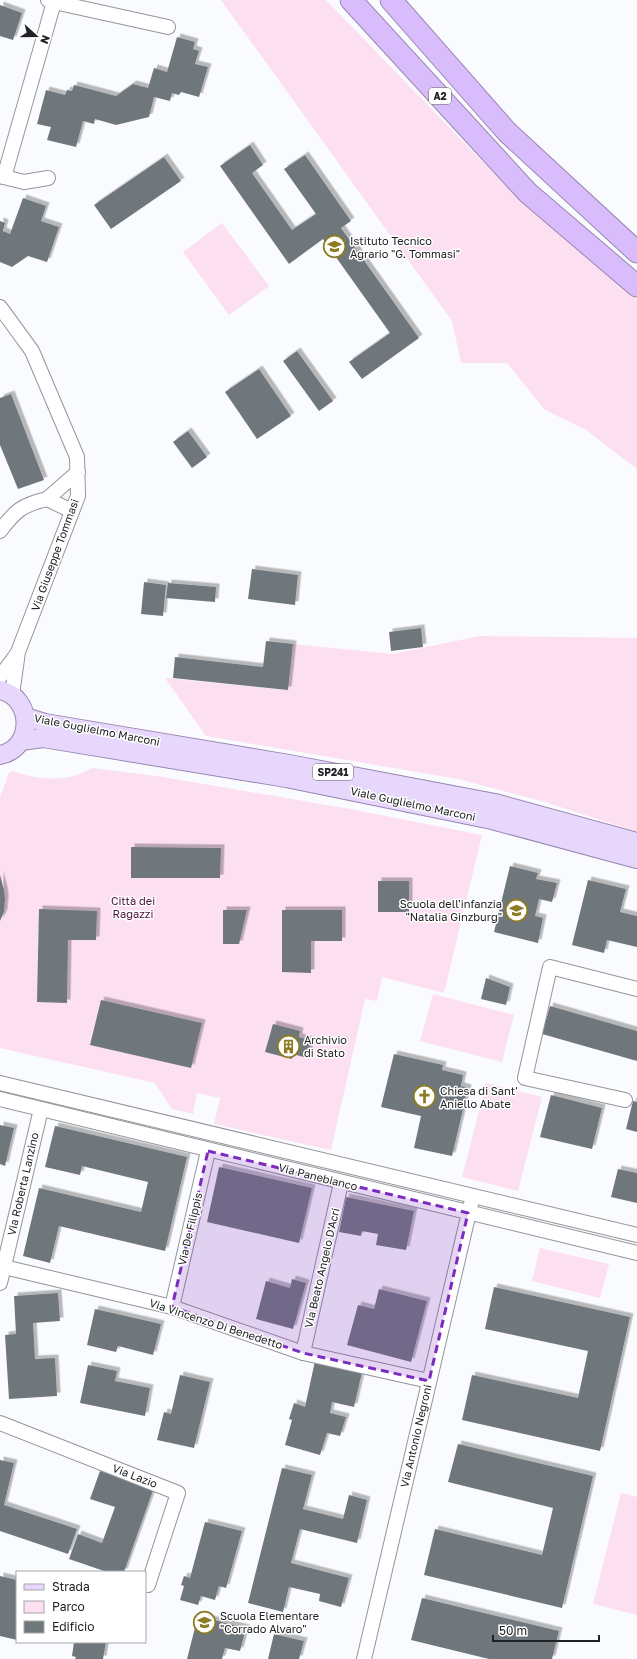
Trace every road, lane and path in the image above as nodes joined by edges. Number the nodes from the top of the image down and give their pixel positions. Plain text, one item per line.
1 (352, 0) edge
2 (391, 0) edge
3 (51, 1) edge
4 (168, 26) dead end
5 (2, 177) edge
6 (48, 178) dead end
7 (637, 252) edge
8 (637, 286) edge
9 (0, 307) edge
10 (78, 472) junction
11 (47, 499) junction
12 (72, 511) junction
13 (0, 531) edge
14 (18, 652) junction
15 (0, 677) edge
16 (6, 692) edge
17 (26, 716) junction
18 (21, 741) junction
19 (0, 755) edge
20 (637, 842) edge
21 (637, 859) edge
22 (637, 989) edge
23 (0, 1083) edge
24 (0, 1099) edge
25 (625, 1100) dead end
26 (41, 1109) junction
27 (208, 1151) junction
28 (341, 1183) junction
29 (472, 1196) junction
30 (468, 1213) junction
31 (637, 1236) edge
32 (637, 1253) edge
33 (4, 1267) junction
34 (0, 1283) edge
35 (172, 1307) junction
36 (303, 1353) junction
37 (429, 1381) junction
38 (0, 1423) edge
39 (148, 1585) dead end
40 (364, 1659) edge

1 - 8 highway, A2
2 - 7 highway, A2
3 - 4 street
3 - 5 street
5 - 6 street
9 - 10 street, Via Giuseppe Tommasi
10 - 11 street
10 - 12 street, Via Giuseppe Tommasi
11 - 12 street
11 - 13 street
12 - 14 street, Via Giuseppe Tommasi
14 - 15 street, Via Giuseppe Tommasi
14 - 16 street, Via Giuseppe Tommasi
16 - 17 main road
17 - 18 main road
17 - 20 main road, Viale Guglielmo Marconi / SP241
18 - 19 main road
18 - 21 main road, Viale Guglielmo Marconi
22 - 25 street
23 - 29 street, Via Panebianco
24 - 26 street, Via Panebianco
26 - 27 street, Via Panebianco
26 - 33 street, Via Roberta Lanzino
27 - 28 street, Via Panebianco
27 - 35 street, Via De Filippis
28 - 30 street, Via Panebianco
28 - 36 street, Via Beato Angelo D'Acri
29 - 30 street, Via Antonio Negroni
29 - 31 street, Via Panebianco
30 - 32 street, Via Panebianco
30 - 37 street, Via Antonio Negroni
33 - 34 street, Via Roberta Lanzino
33 - 35 street, Via Vincenzo Di Benedetto
35 - 36 street, Via Vincenzo Di Benedetto
36 - 37 street, Via Vincenzo Di Benedetto
37 - 40 street, Via Antonio Negroni
38 - 39 street, Via Lazio

